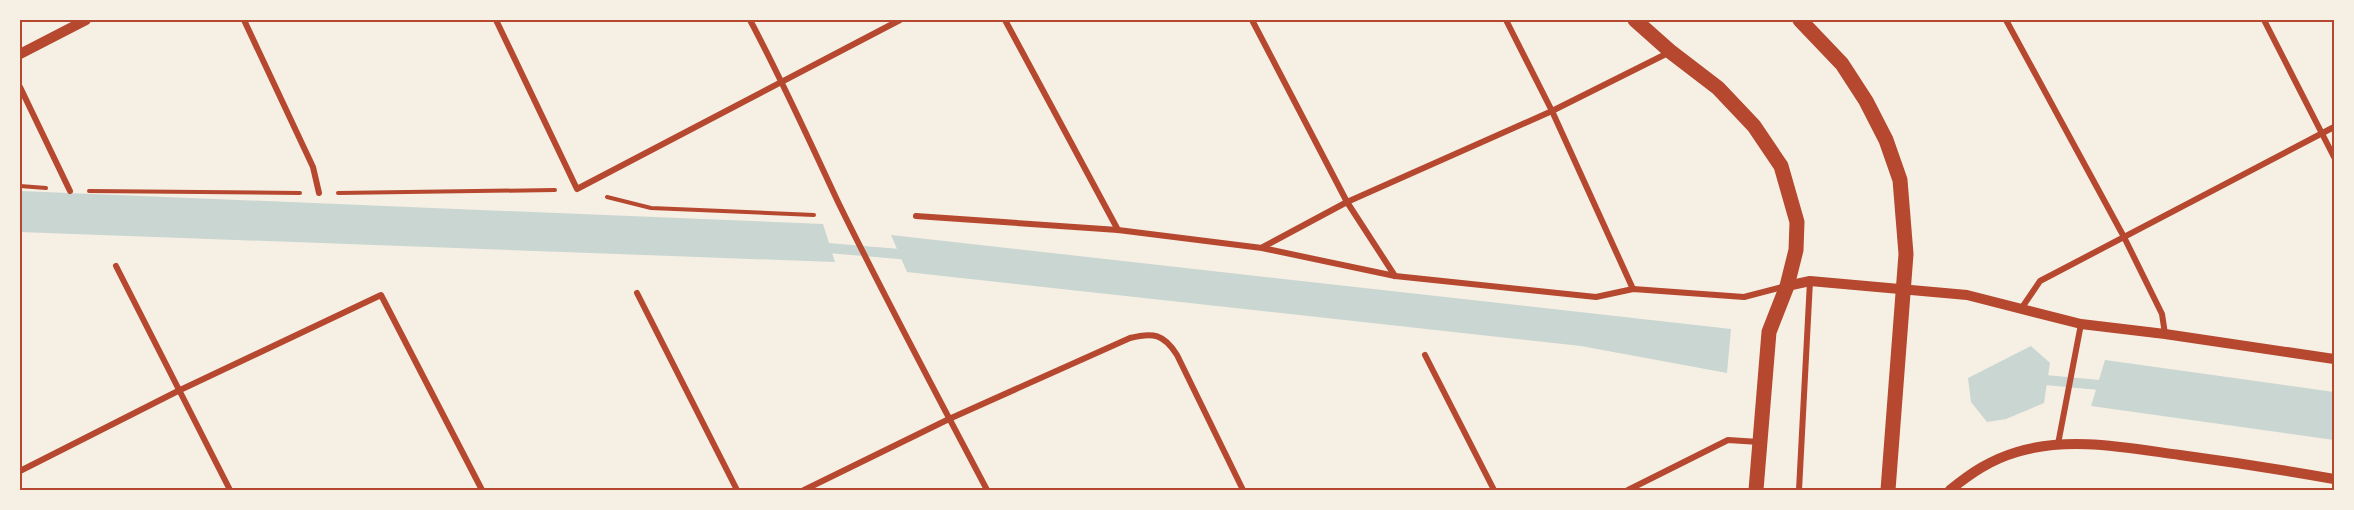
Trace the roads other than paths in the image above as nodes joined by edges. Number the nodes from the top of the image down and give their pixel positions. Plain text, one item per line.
1 (86, 20) edge
2 (244, 20) edge
3 (495, 20) edge
4 (750, 20) edge
5 (900, 20) edge
6 (1005, 20) edge
7 (1252, 20) edge
8 (1506, 20) edge
9 (1635, 20) edge
10 (1800, 20) edge
11 (2006, 20) edge
12 (2264, 20) edge
13 (1671, 52) junction
14 (20, 54) edge
15 (783, 81) junction
16 (20, 87) edge
17 (1552, 111) junction
18 (2334, 127) edge
19 (2322, 133) junction
20 (2334, 157) edge
21 (70, 191) road end
22 (319, 193) road end
23 (1347, 202) junction
24 (916, 216) dead end
25 (1118, 230) junction
26 (2124, 237) junction
27 (1262, 248) junction
28 (116, 266) dead end
29 (1395, 276) junction
30 (1810, 281) junction
31 (1787, 286) junction
32 (1633, 289) junction
33 (637, 292) dead end
34 (2021, 309) junction
35 (2081, 324) junction
36 (2165, 334) junction
37 (1425, 355) dead end
38 (2334, 359) edge
39 (178, 391) junction
40 (949, 418) junction
41 (1760, 442) junction
42 (2058, 444) junction
43 (20, 471) edge
44 (2334, 479) edge
45 (230, 490) edge
46 (482, 490) edge
47 (737, 490) edge
48 (804, 490) edge
49 (987, 490) edge
50 (1243, 490) edge
51 (1494, 490) edge
52 (1628, 490) edge
53 (1756, 490) edge
54 (1799, 490) edge
55 (1888, 490) edge
56 (1950, 490) edge

1 - 14 street
2 - 22 street
3 - 15 street
4 - 15 street
5 - 15 street
6 - 25 street
7 - 23 street
8 - 17 street
9 - 13 main road
10 - 55 main road
11 - 26 street
12 - 19 street
13 - 17 street
13 - 31 main road
15 - 40 street
16 - 21 street
17 - 23 street
17 - 32 street
18 - 19 street
19 - 20 street
19 - 26 street
23 - 27 street
23 - 29 street
24 - 25 street
25 - 27 street
26 - 34 street
26 - 36 street
27 - 29 street
28 - 39 street
29 - 32 street
30 - 31 street
30 - 34 street
30 - 54 street
31 - 32 street
31 - 41 main road
33 - 47 street
34 - 35 street
35 - 36 street
35 - 42 street
36 - 38 street
37 - 51 street
39 - 43 street
39 - 45 street
39 - 46 street
40 - 48 street
40 - 49 street
40 - 50 street
41 - 52 street
41 - 53 main road
42 - 44 street
42 - 56 street

